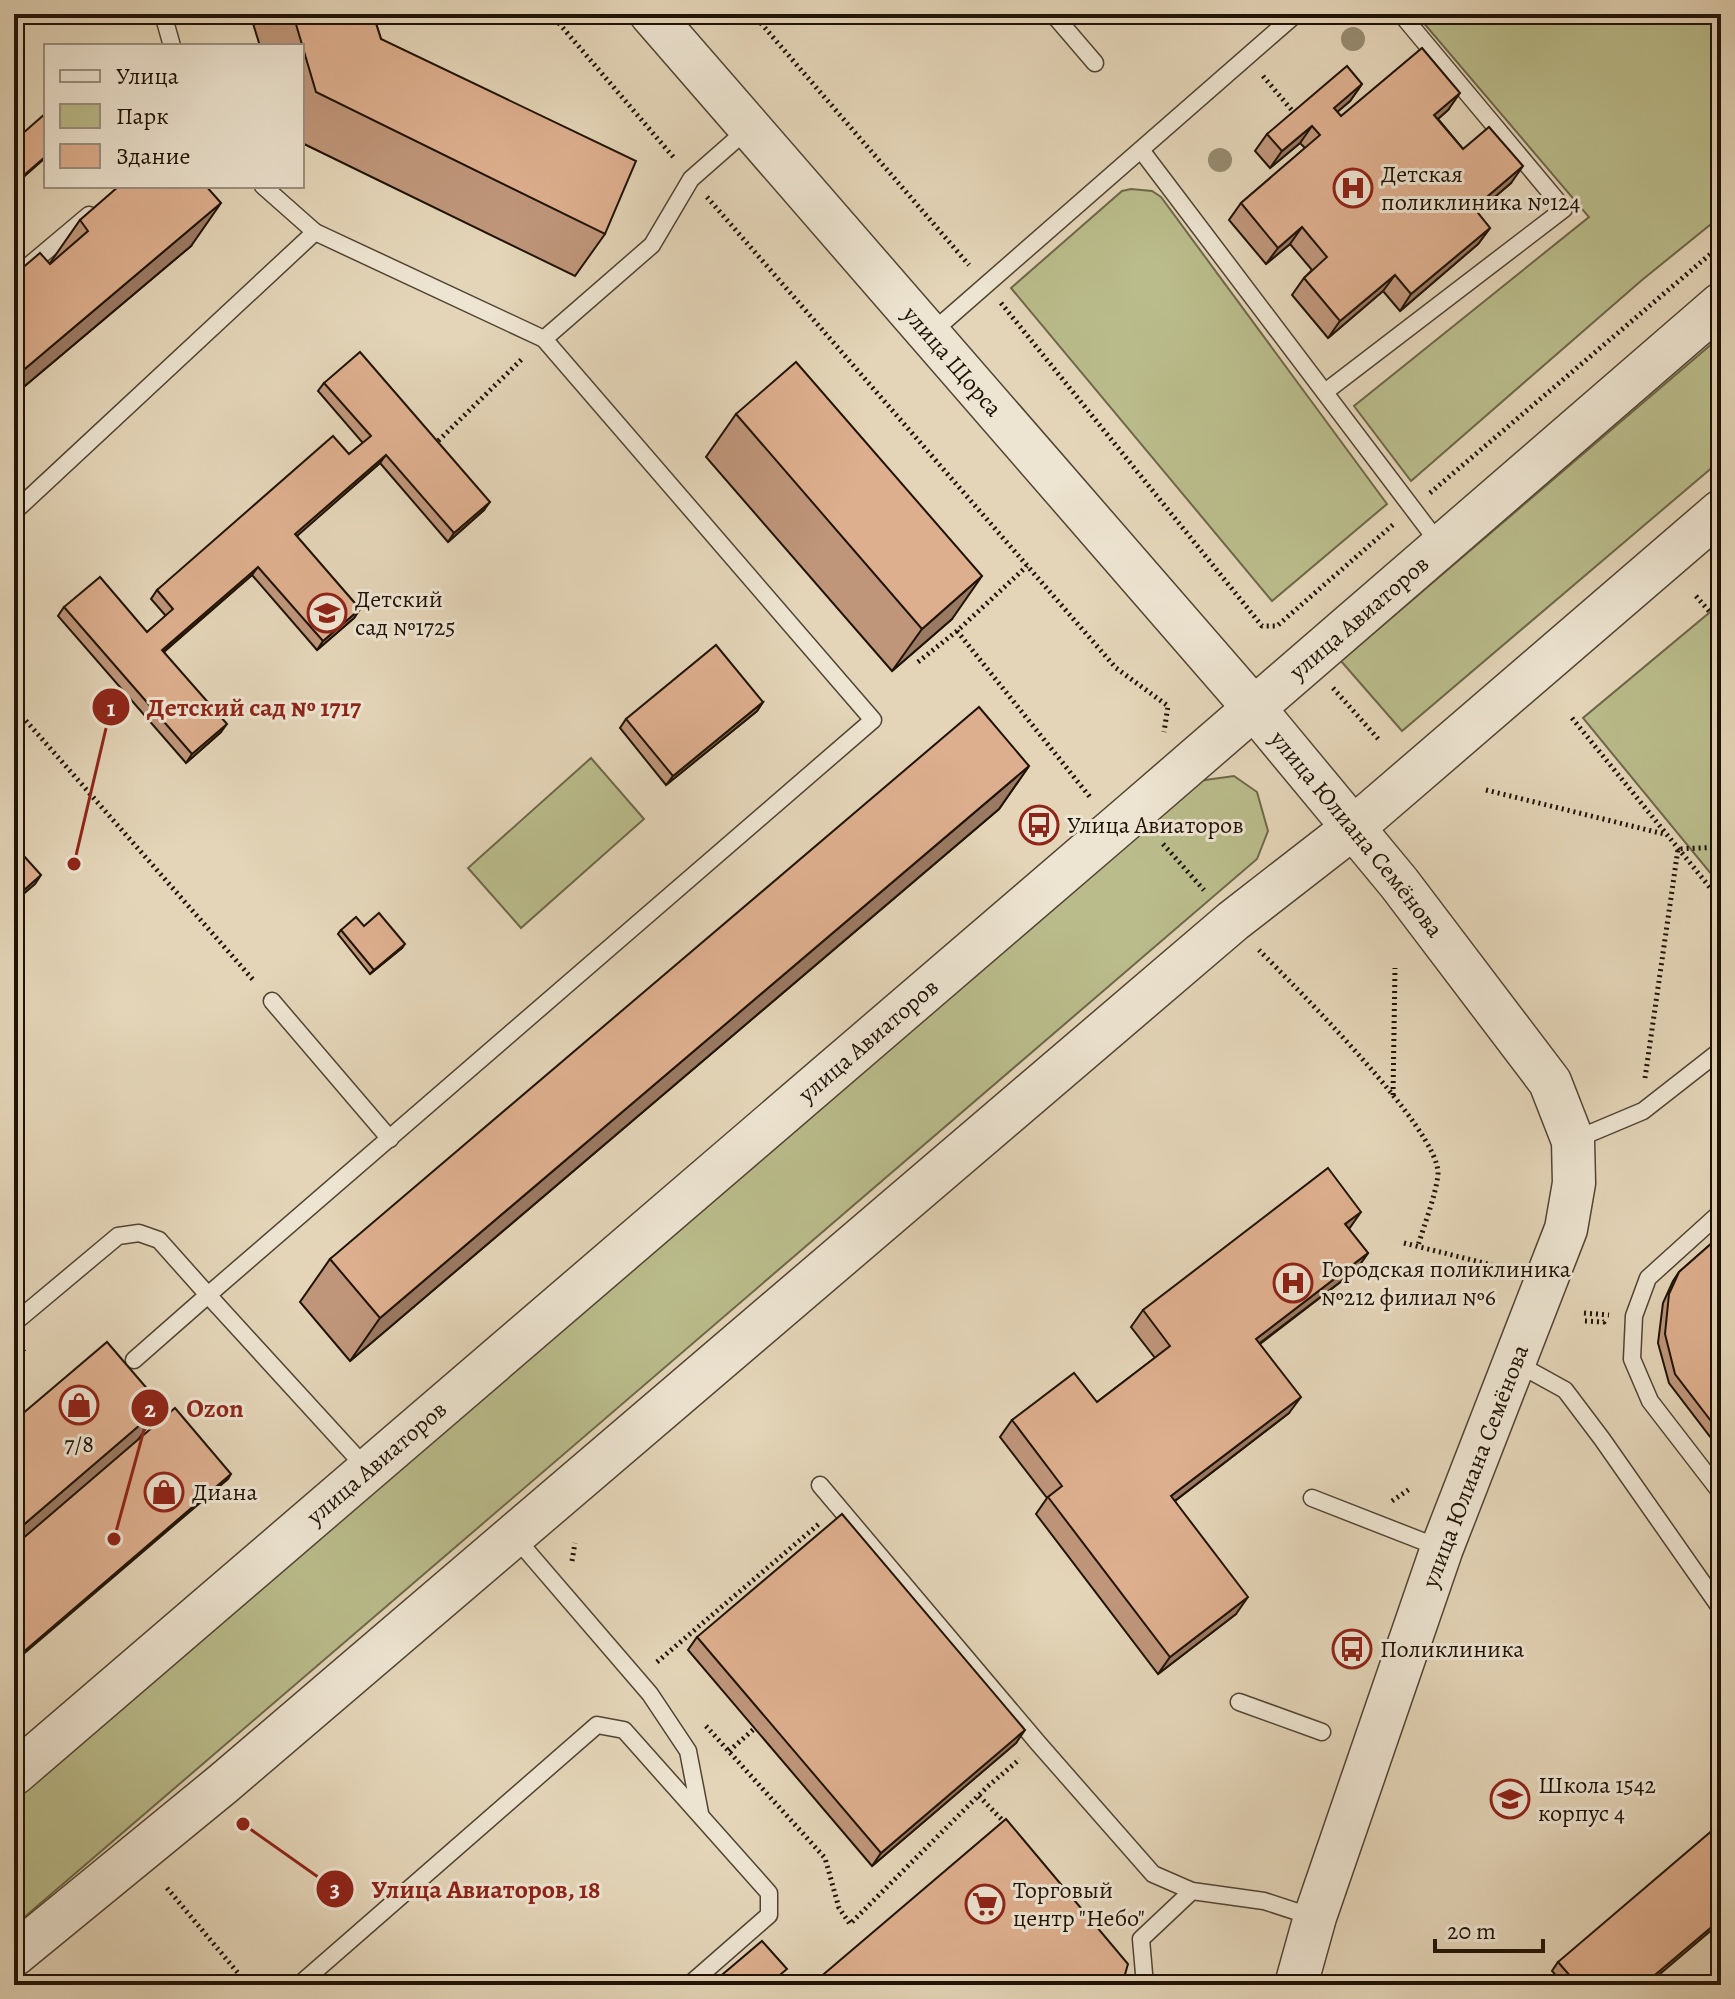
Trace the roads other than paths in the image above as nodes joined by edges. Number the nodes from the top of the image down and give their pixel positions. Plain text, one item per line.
1 (163, 14) edge
2 (651, 14) edge
3 (1053, 14) edge
4 (1296, 14) edge
5 (1401, 14) edge
6 (171, 44) edge
7 (1095, 63) dead end
8 (750, 127) junction
9 (1141, 150) junction
10 (265, 188) edge
11 (99, 206) edge
12 (315, 232) junction
13 (14, 278) edge
14 (1721, 304) edge
15 (930, 334) junction
16 (544, 339) junction
17 (1325, 392) junction
18 (1721, 511) edge
19 (14, 512) edge
20 (1441, 546) junction
21 (1253, 707) junction
22 (1354, 827) junction
23 (272, 1001) road end
24 (1721, 1050) edge
25 (390, 1139) junction
26 (1573, 1141) junction
27 (1721, 1212) edge
28 (208, 1295) junction
29 (14, 1323) edge
30 (134, 1360) dead end
31 (1515, 1362) junction
32 (368, 1470) junction
33 (820, 1485) dead end
34 (1721, 1493) edge
35 (1312, 1498) dead end
36 (514, 1536) junction
37 (1442, 1548) junction
38 (1721, 1609) edge
39 (1239, 1702) dead end
40 (1322, 1732) dead end
41 (14, 1774) edge
42 (701, 1815) junction
43 (1192, 1891) junction
44 (1315, 1917) junction
45 (14, 1955) edge
46 (299, 1985) edge
47 (689, 1985) edge
48 (1145, 1985) edge
49 (1296, 1985) edge

1 - 6 lane
2 - 8 street, улица Щорса
3 - 7 lane
4 - 9 lane
5 - 17 lane
8 - 15 street, улица Щорса
8 - 16 lane
9 - 15 lane
9 - 17 lane
10 - 12 lane
11 - 13 lane
12 - 16 lane
12 - 19 lane
14 - 20 street, улица Авиаторов
15 - 21 street, улица Щорса
16 - 25 lane
17 - 20 lane
18 - 22 street
20 - 21 street, улица Авиаторов
21 - 22 street, улица Юлиана Семёнова
21 - 32 street, улица Авиаторов
22 - 26 street, улица Юлиана Семёнова
22 - 36 street
23 - 25 lane
24 - 26 lane
25 - 28 lane
26 - 31 street, улица Юлиана Семёнова
27 - 34 lane
28 - 29 lane
28 - 30 lane
28 - 32 lane
31 - 37 street, улица Юлиана Семёнова
31 - 38 lane
32 - 41 street, улица Авиаторов
33 - 43 lane
35 - 37 lane
36 - 42 lane
36 - 45 street
37 - 44 street, улица Юлиана Семёнова
39 - 40 lane
42 - 46 lane
42 - 47 lane
43 - 44 lane
43 - 48 lane
44 - 49 street, улица Юлиана Семёнова

